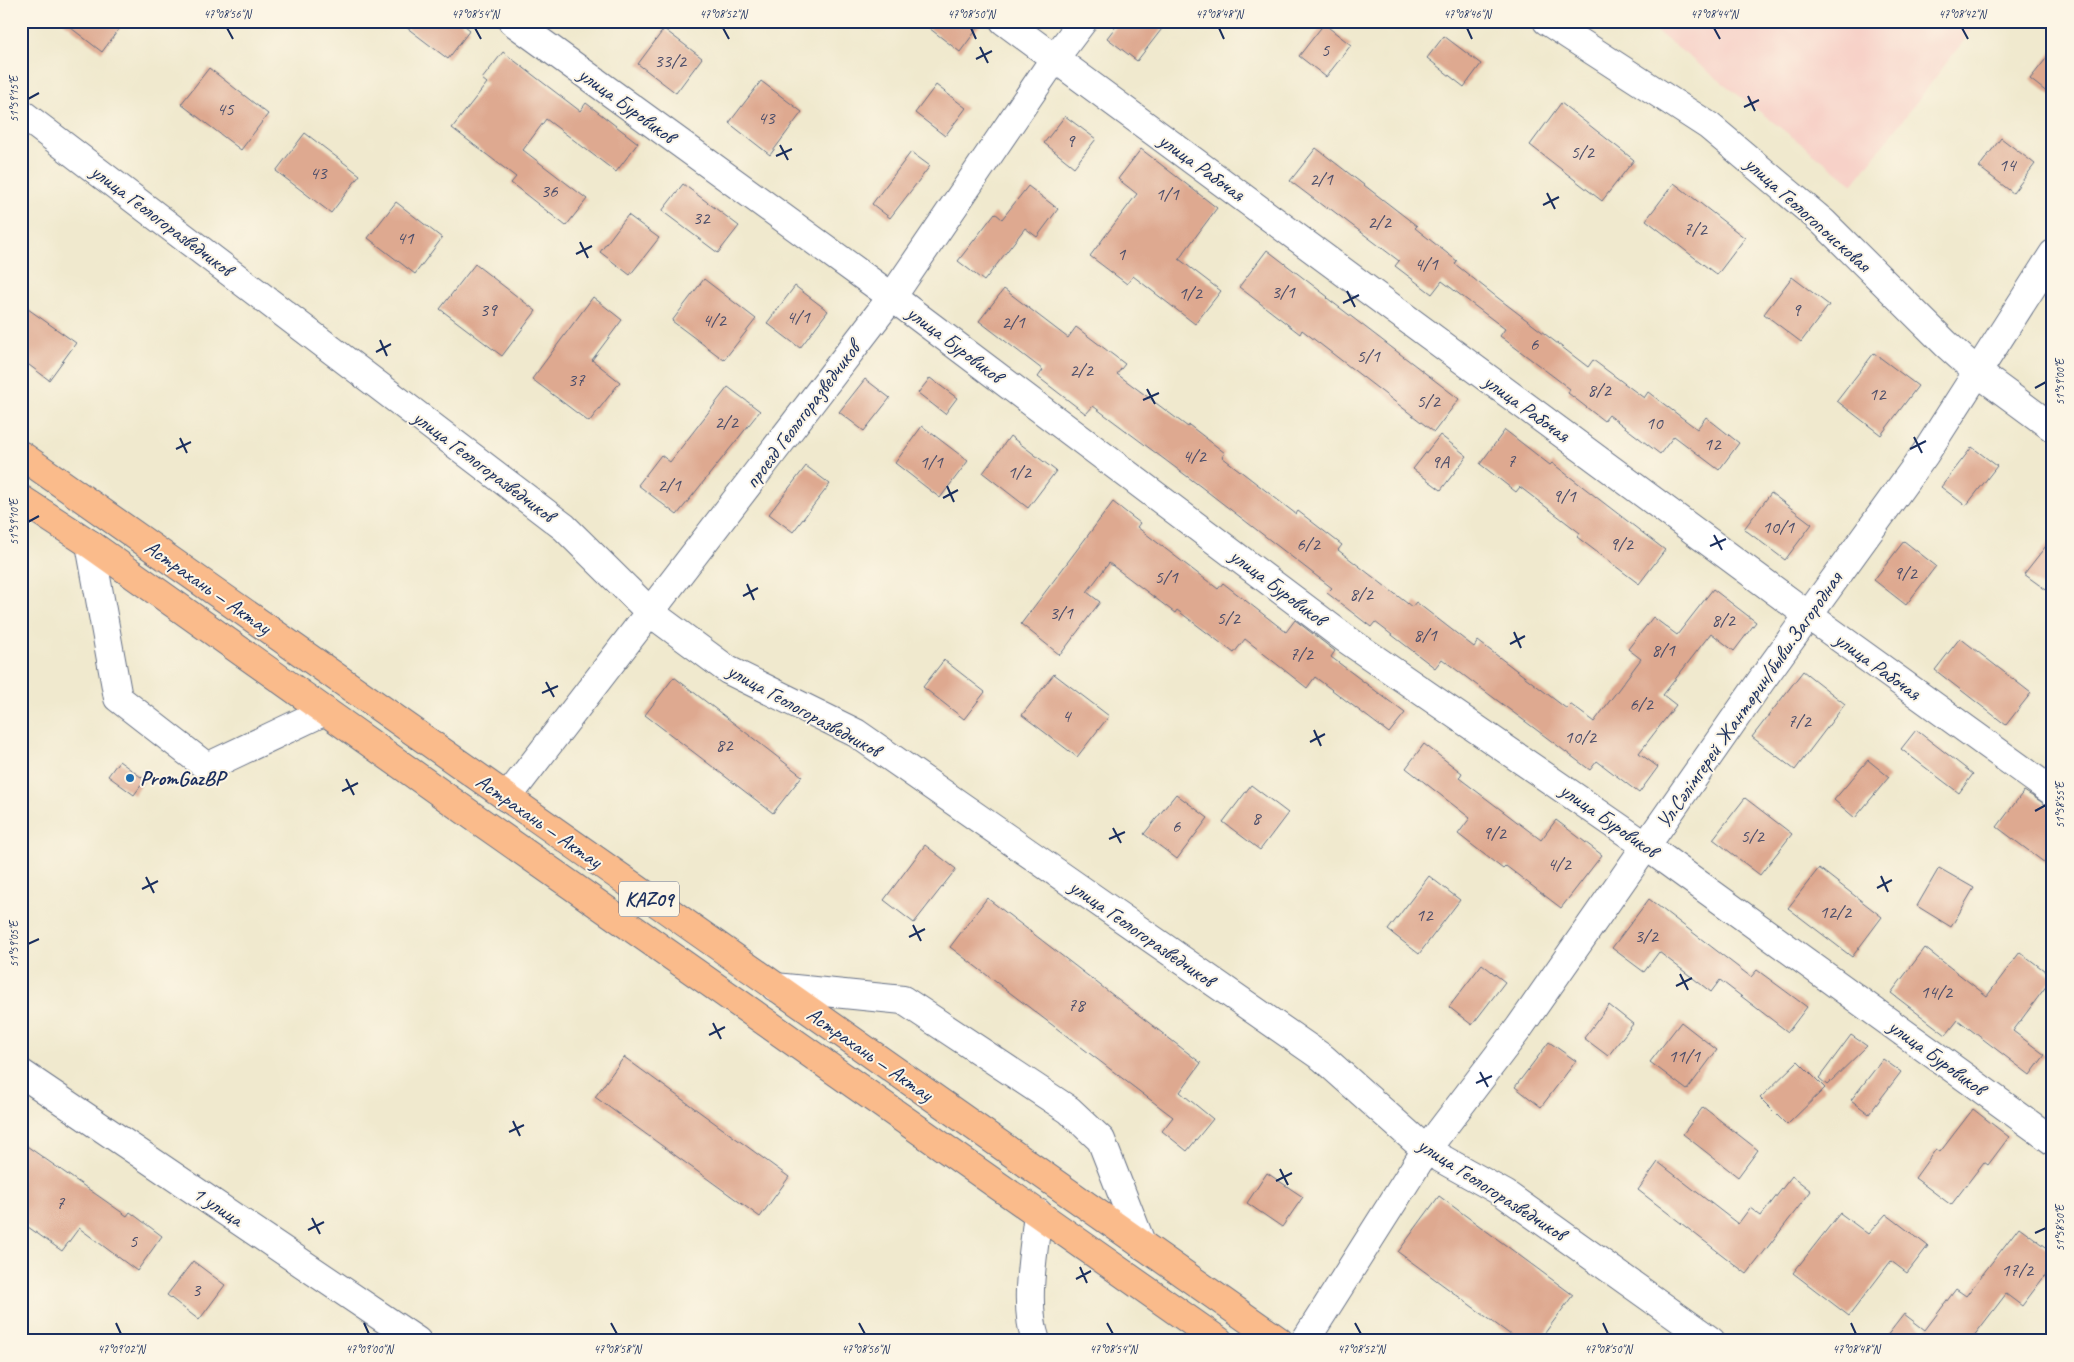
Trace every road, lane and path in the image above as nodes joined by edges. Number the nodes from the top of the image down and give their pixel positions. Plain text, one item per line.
1 (512, 21) edge
2 (1004, 21) edge
3 (1083, 21) edge
4 (1547, 21) edge
5 (1055, 58) junction
6 (21, 113) edge
7 (2053, 254) edge
8 (892, 297) junction
9 (1977, 372) junction
10 (2053, 428) edge
11 (21, 455) edge
12 (21, 499) edge
13 (90, 544) junction
14 (651, 613) junction
15 (1808, 615) junction
16 (325, 712) junction
17 (2053, 792) edge
18 (507, 798) junction
19 (1646, 846) junction
20 (775, 987) junction
21 (21, 1073) edge
22 (2053, 1141) edge
23 (1426, 1150) junction
24 (1038, 1213) junction
25 (1142, 1245) junction
26 (415, 1340) edge
27 (1036, 1341) edge
28 (1219, 1341) edge
29 (1279, 1341) edge
30 (1305, 1341) edge
31 (1711, 1341) edge

1 - 8 street, улица Буровиков
2 - 5 street, улица Рабочая
3 - 5 street, проезд Геологоразведчиков
4 - 9 street, улица Геологопоисковая
5 - 8 street, проезд Геологоразведчиков
5 - 15 street, улица Рабочая
6 - 14 street, улица Геологоразведчиков
7 - 9 street, Ул.Сәлімгерей Жантөрин/бывш.Загородная
8 - 14 street, проезд Геологоразведчиков
8 - 19 street, улица Буровиков
9 - 10 street, улица Геологопоисковая
9 - 15 street, Ул.Сәлімгерей Жантөрин/бывш.Загородная
11 - 18 highway, Астрахань — Актау / KAZ09
12 - 13 highway, Астрахань — Актау / KAZ09
13 - 16 highway, Астрахань — Актау / KAZ09
13 - 16 street
14 - 18 street, проезд Геологоразведчиков
14 - 23 street, улица Геологоразведчиков
15 - 17 street, улица Рабочая
15 - 19 street, Ул.Сәлімгерей Жантөрин/бывш.Загородная
16 - 24 highway, Астрахань — Актау / KAZ09
18 - 20 highway, Астрахань — Актау / KAZ09
19 - 22 street, улица Буровиков
19 - 23 street, Ул.Сәлімгерей Жантөрин/бывш.Загородная
20 - 25 highway, Астрахань — Актау / KAZ09
20 - 25 street
21 - 26 street, 1 улица
23 - 30 street, Ул.Сәлімгерей Жантөрин/бывш.Загородная
23 - 31 street, улица Геологоразведчиков
24 - 27 street
24 - 28 highway, Астрахань — Актау / KAZ09
25 - 29 highway, Астрахань — Актау / KAZ09

